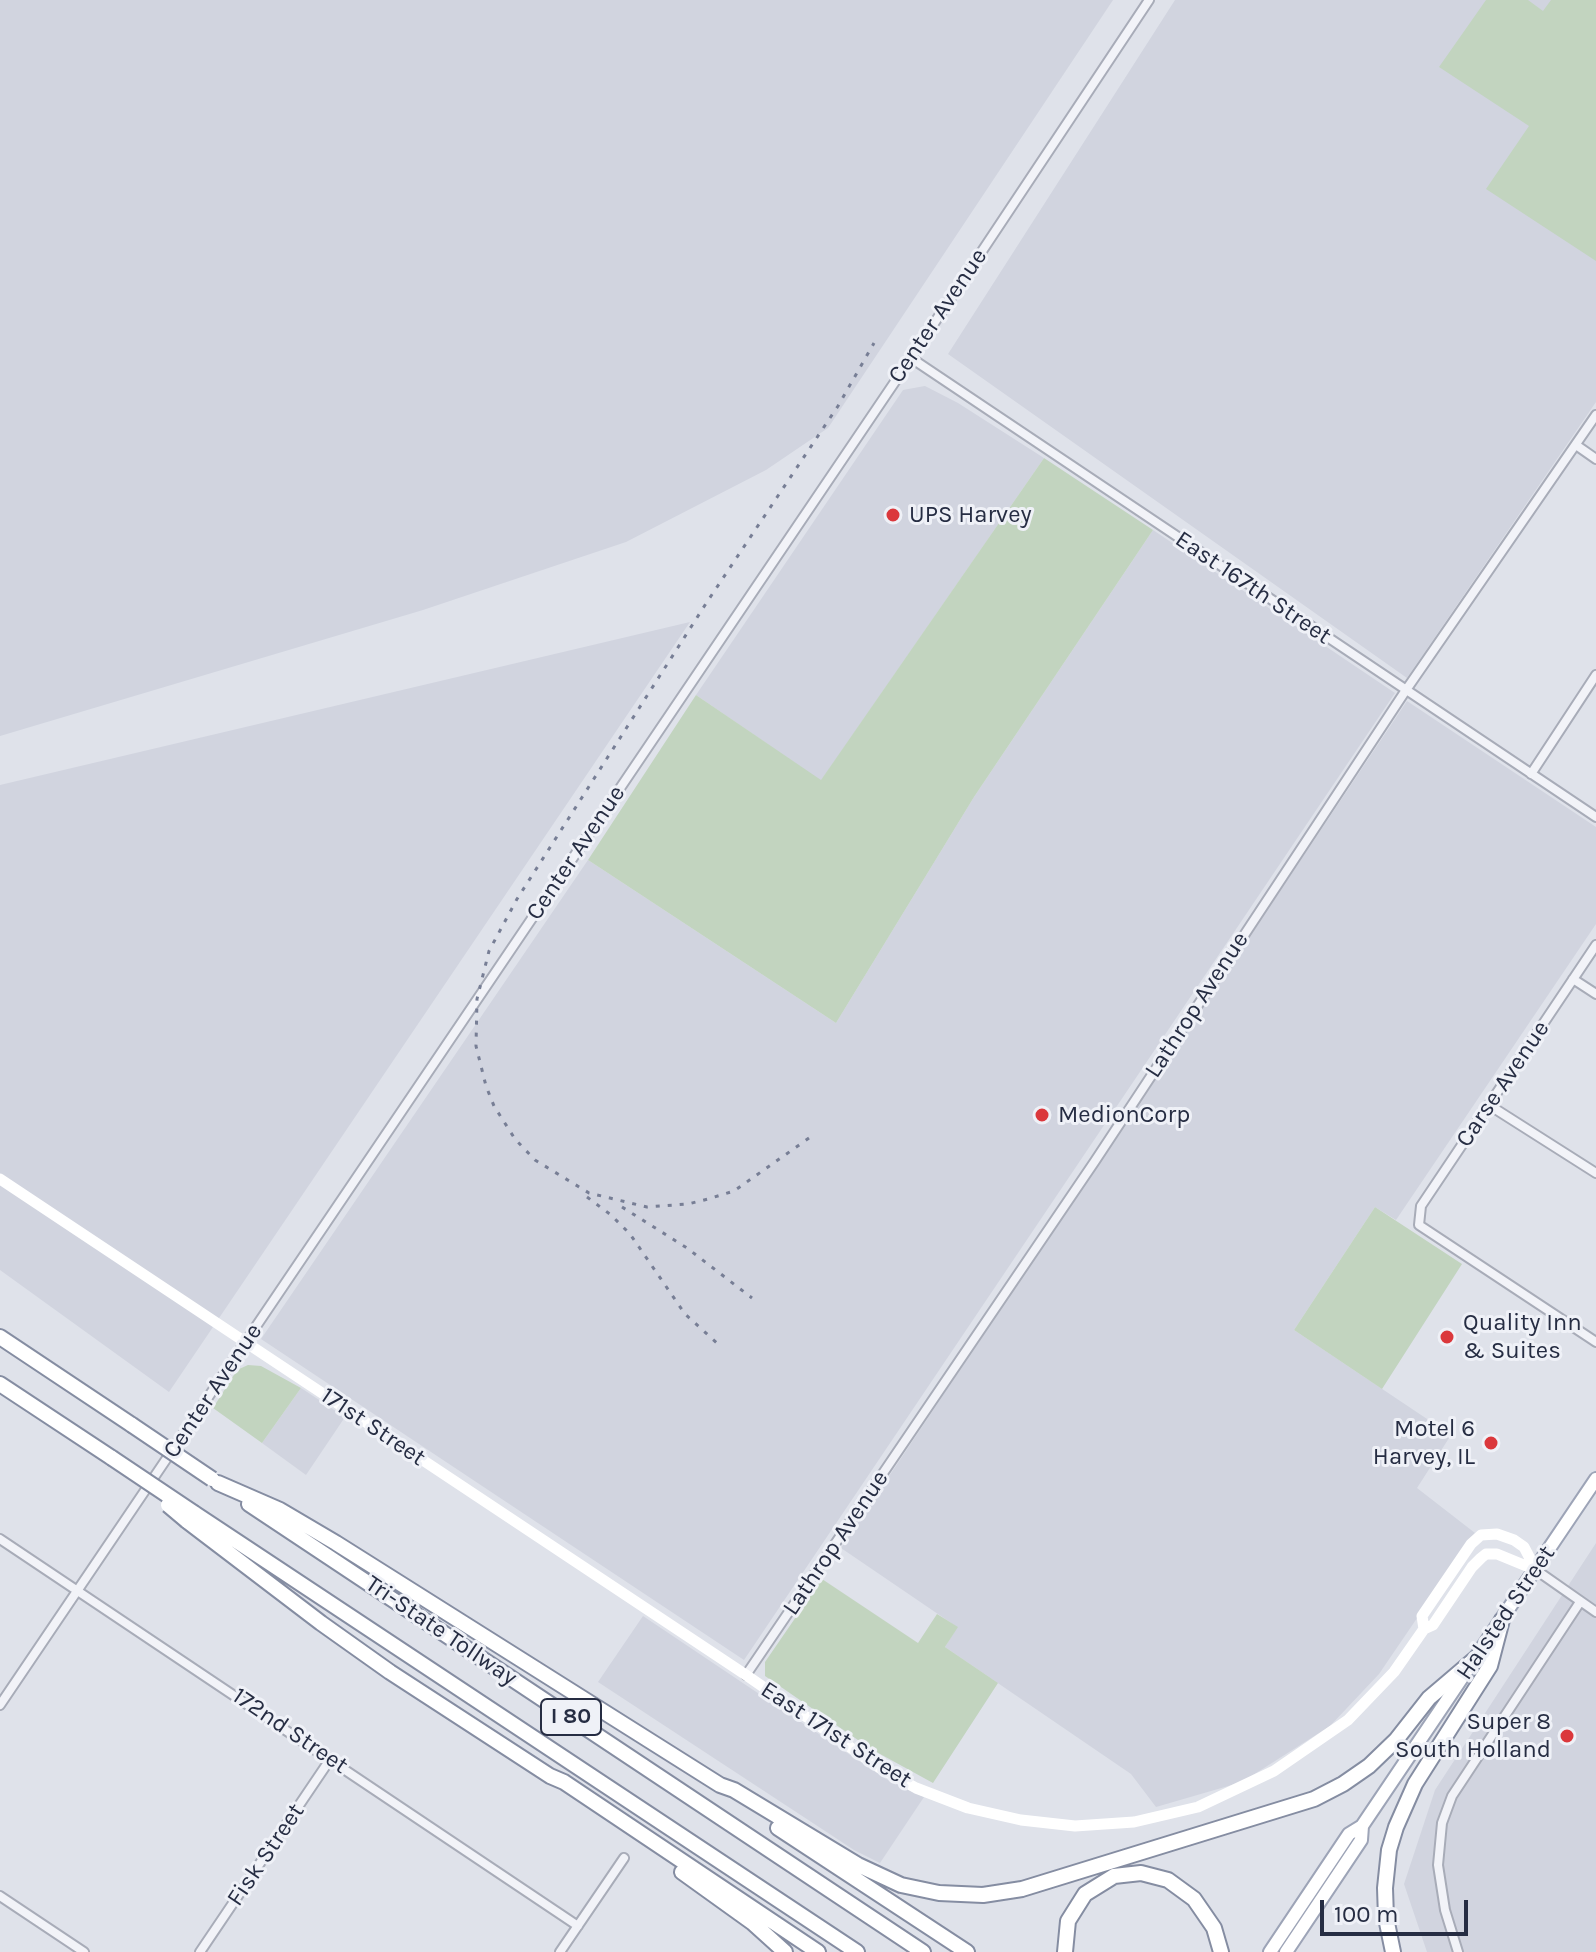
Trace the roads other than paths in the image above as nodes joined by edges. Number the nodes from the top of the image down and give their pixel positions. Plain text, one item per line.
1 (1149, 0) edge
2 (911, 358) junction
3 (1596, 415) edge
4 (1576, 445) junction
5 (1596, 459) edge
6 (1596, 675) edge
7 (1406, 690) junction
8 (1531, 774) junction
9 (1596, 817) edge
10 (1596, 945) edge
11 (1573, 979) junction
12 (1596, 994) edge
13 (1489, 1105) junction
14 (1596, 1173) edge
15 (0, 1179) edge
16 (0, 1337) edge
17 (247, 1342) junction
18 (1596, 1342) edge
19 (0, 1384) edge
20 (1596, 1479) edge
21 (215, 1481) junction
22 (190, 1517) junction
23 (0, 1539) edge
24 (1536, 1570) junction
25 (77, 1589) junction
26 (1580, 1602) junction
27 (1596, 1612) edge
28 (1502, 1620) junction
29 (1424, 1629) junction
30 (1476, 1658) junction
31 (746, 1675) junction
32 (0, 1705) edge
33 (331, 1758) junction
34 (550, 1776) junction
35 (720, 1785) junction
36 (1362, 1826) junction
37 (624, 1858) dead end
38 (0, 1896) edge
39 (578, 1926) junction
40 (84, 1952) edge
41 (200, 1952) edge
42 (560, 1952) edge
43 (785, 1952) edge
44 (818, 1952) edge
45 (857, 1952) edge
46 (923, 1952) edge
47 (967, 1952) edge
48 (1065, 1952) edge
49 (1221, 1952) edge
50 (1270, 1952) edge
51 (1286, 1952) edge
52 (1393, 1952) edge
53 (1458, 1952) edge

1 - 2 street, Center Avenue
2 - 7 street, East 167th Street
2 - 17 street, Center Avenue
3 - 4 street, Lathrop Avenue
4 - 5 street
4 - 7 street, Lathrop Avenue
6 - 8 street
7 - 8 street, East 167th Street
7 - 31 street, Lathrop Avenue
8 - 9 street, East 167th Street
10 - 11 street, Carse Avenue
11 - 12 street
11 - 13 street, Carse Avenue
13 - 14 street
13 - 18 street, Carse Avenue
15 - 17 street, 171st Street
16 - 21 highway, Tri-State Tollway / I 80, bridge
17 - 25 street, Center Avenue
17 - 31 street, 171st Street
19 - 22 highway, Tri-State Tollway / I 80, bridge
20 - 24 main road, Halsted Street
21 - 35 highway
21 - 46 highway, Tri-State Tollway / I 80
22 - 34 highway
22 - 45 highway, Tri-State Tollway / I 80
23 - 25 street, 172nd Street
24 - 26 street
24 - 28 main road, Halsted Street
24 - 29 street
24 - 29 street
25 - 32 street, Center Avenue
25 - 33 street, 172nd Street
26 - 27 street
26 - 53 street
28 - 30 main road, Halsted Street
28 - 52 highway
29 - 31 street, East 171st Street
30 - 35 highway
30 - 36 main road, Halsted Street
33 - 39 street, 172nd Street
33 - 41 street, Fisk Street
34 - 43 highway
34 - 44 highway
35 - 47 highway
36 - 50 main road, Halsted Street
36 - 51 main road, Halsted Street
37 - 39 street
38 - 40 street
39 - 42 street
48 - 49 highway

